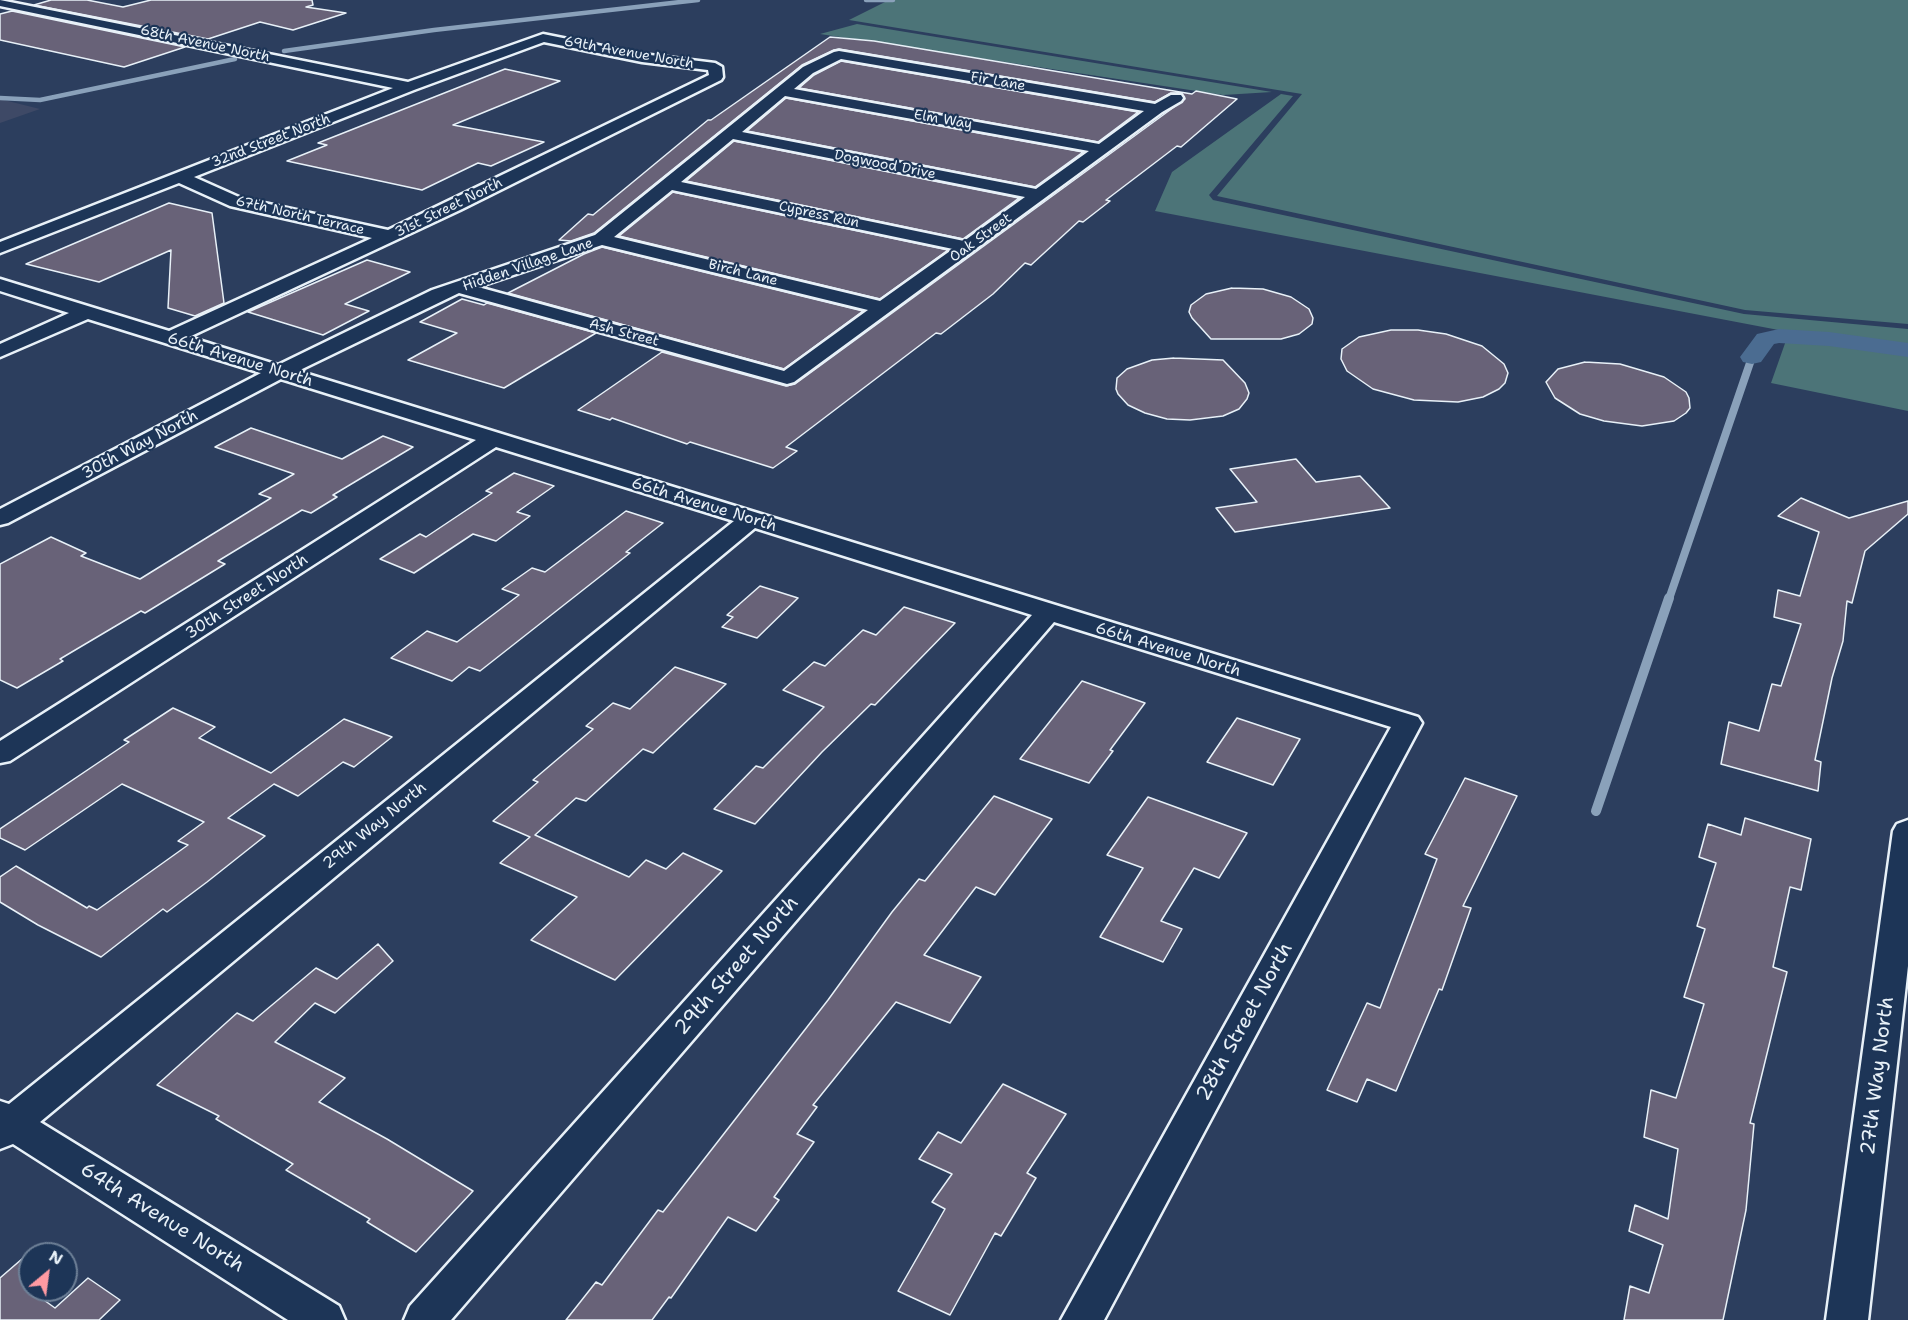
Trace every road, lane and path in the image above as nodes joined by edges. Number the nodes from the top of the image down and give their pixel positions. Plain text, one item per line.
1 (5, 1) edge
2 (543, 38) joint
3 (839, 55) joint
4 (715, 67) joint
5 (409, 87) junction
6 (783, 91) junction
7 (1176, 98) dead end
8 (1157, 109) junction
9 (730, 134) junction
10 (1102, 148) junction
11 (179, 177) junction
12 (669, 184) junction
13 (1039, 195) junction
14 (389, 236) junction
15 (601, 239) junction
16 (968, 247) junction
17 (0, 248) edge
18 (0, 285) edge
19 (461, 288) junction
20 (885, 308) junction
21 (87, 312) junction
22 (171, 338) junction
23 (0, 351) edge
24 (279, 372) junction
25 (787, 378) joint
26 (493, 439) junction
27 (0, 518) edge
28 (750, 520) junction
29 (1048, 613) junction
30 (1408, 723) joint
31 (0, 754) edge
32 (1908, 831) edge
33 (4, 1124) edge
34 (324, 1320) edge
35 (425, 1320) edge
36 (1082, 1320) edge
37 (1847, 1320) edge

1 - 5 street, 68th Avenue North
2 - 4 street, 69th Avenue North
2 - 5 street, 32nd Street North
3 - 6 street, Hidden Village Lane
3 - 8 street, Fir Lane
4 - 14 street, 31st Street North
5 - 11 street, 32nd Street North
6 - 9 street, Hidden Village Lane
6 - 10 street, Elm Way
7 - 8 street, Oak Street
8 - 10 street, Oak Street
9 - 12 street, Hidden Village Lane
9 - 13 street, Dogwood Drive
10 - 13 street, Oak Street
11 - 14 street, 67th North Terrace
11 - 17 street, 32nd Street North
12 - 15 street, Hidden Village Lane
12 - 16 street, Cypress Run
13 - 16 street, Oak Street
14 - 22 street, 31st Street North
15 - 19 street, Hidden Village Lane
15 - 20 street, Birch Lane
16 - 20 street, Oak Street
18 - 21 street, 66th Avenue North
19 - 24 street, Hidden Village Lane
19 - 25 street, Ash Street
20 - 25 street, Oak Street
21 - 22 street, 66th Avenue North
21 - 23 street
22 - 24 street, 66th Avenue North
24 - 26 street, 66th Avenue North
24 - 27 street, 30th Way North
26 - 28 street, 66th Avenue North
26 - 31 street, 30th Street North
28 - 29 street, 66th Avenue North
28 - 33 street, 29th Way North
29 - 30 street, 66th Avenue North
29 - 35 street, 29th Street North
30 - 36 street, 28th Street North
32 - 37 street, 27th Way North
33 - 34 street, 64th Avenue North

